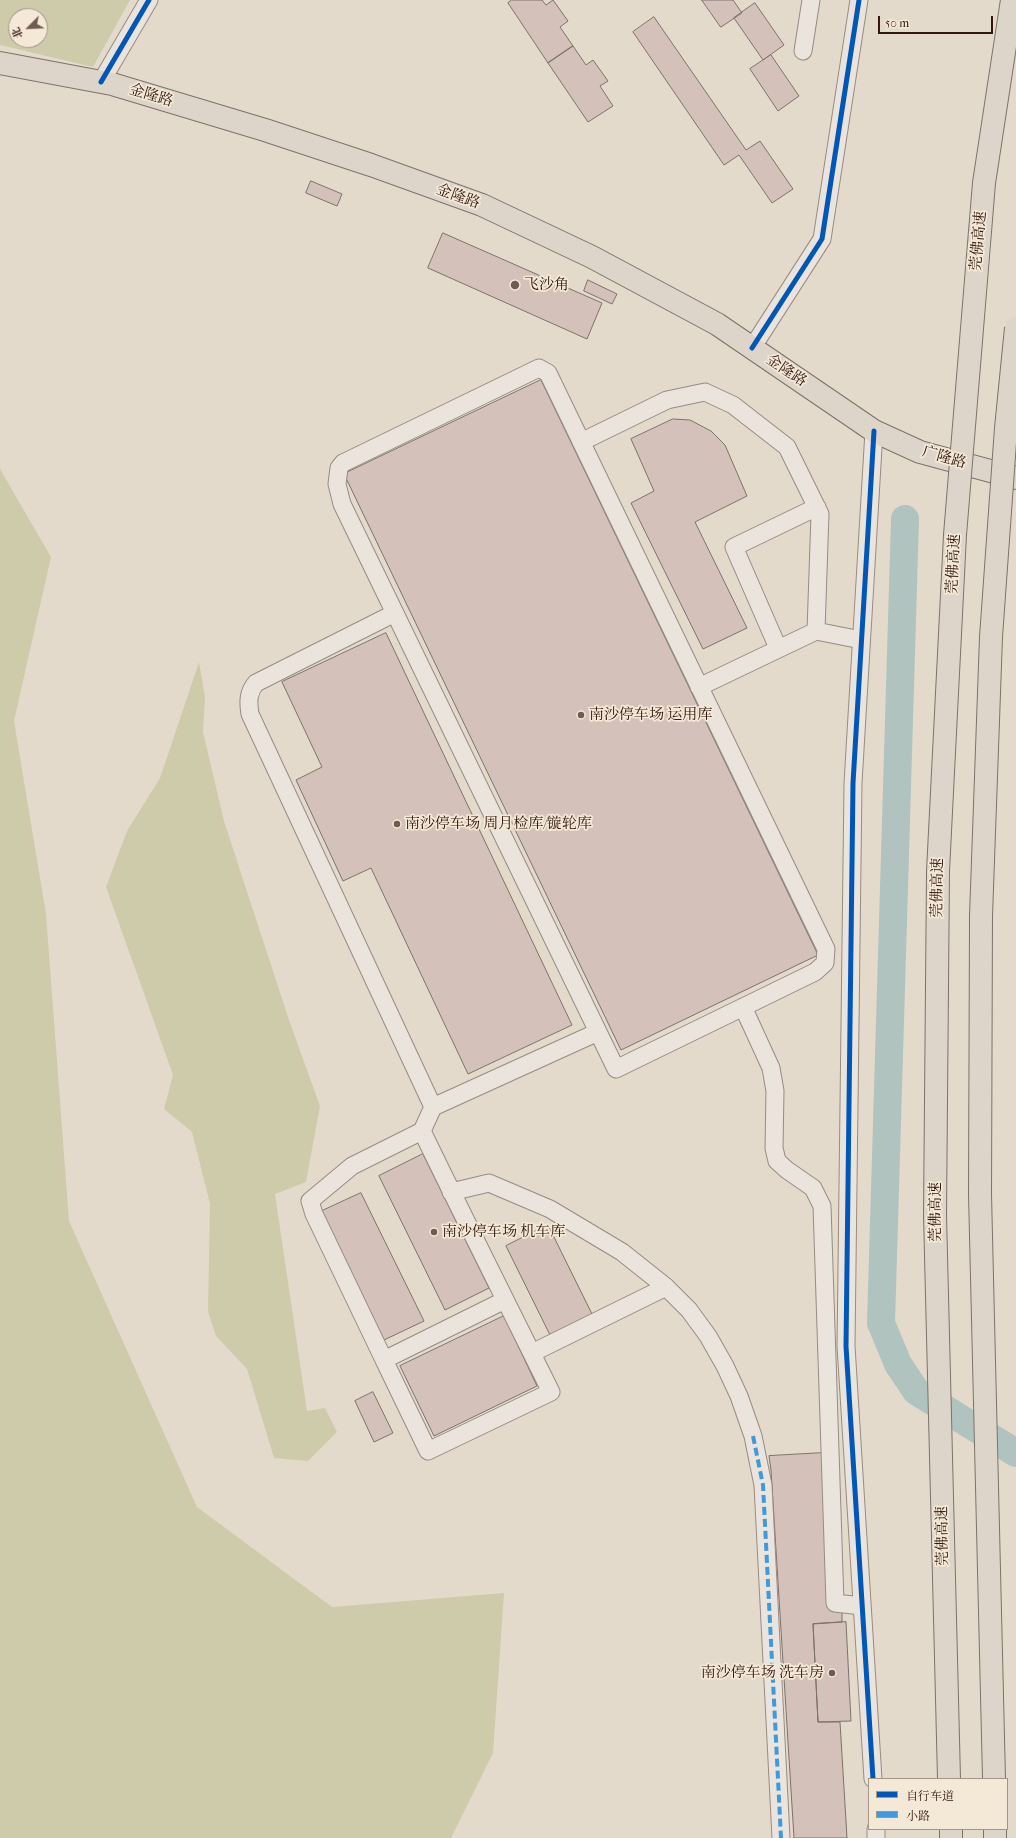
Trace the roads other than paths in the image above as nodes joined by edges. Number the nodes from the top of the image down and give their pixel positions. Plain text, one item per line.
1 (149, 0) edge
2 (811, 0) edge
3 (859, 0) edge
4 (1012, 0) edge
5 (803, 51) dead end
6 (0, 63) edge
7 (101, 82) junction
8 (1016, 328) edge
9 (752, 348) junction
10 (874, 431) junction
11 (581, 442) junction
12 (1016, 478) edge
13 (817, 507) junction
14 (395, 613) junction
15 (816, 631) junction
16 (861, 640) junction
17 (778, 648) junction
18 (699, 687) junction
19 (744, 1007) junction
20 (598, 1032) junction
21 (433, 1107) junction
22 (422, 1131) junction
23 (451, 1192) junction
24 (666, 1288) junction
25 (505, 1300) junction
26 (532, 1353) junction
27 (384, 1360) junction
28 (862, 1606) junction
29 (873, 1778) edge
30 (950, 1778) edge
31 (994, 1778) edge
32 (781, 1838) edge

1 - 7 street
2 - 5 street
3 - 9 street
4 - 30 main road, 莞佛高速, bridge
6 - 7 main road, 金隆路
7 - 9 main road, 金隆路
8 - 31 main road, bridge
9 - 10 main road, 金隆路
10 - 12 main road, 广隆路
10 - 16 street
11 - 13 street
11 - 14 street
11 - 18 street
13 - 15 street
13 - 17 street
14 - 20 street
14 - 21 street
15 - 16 street
15 - 17 street
16 - 28 street
17 - 18 street
18 - 19 street
19 - 20 street
19 - 28 street
20 - 21 street
21 - 22 street
22 - 23 street
22 - 27 street
23 - 24 street
23 - 25 street
24 - 26 street
24 - 32 street
25 - 26 street
25 - 27 street
26 - 27 street
28 - 29 street

